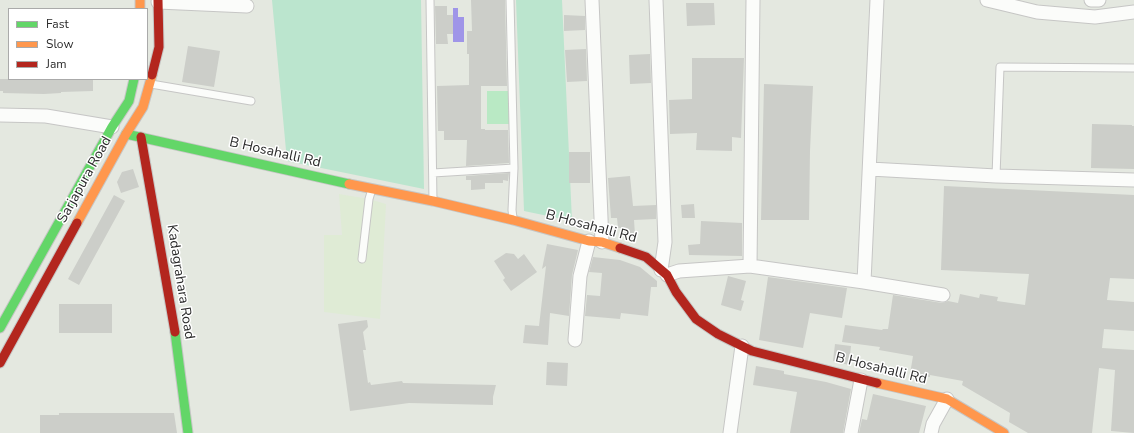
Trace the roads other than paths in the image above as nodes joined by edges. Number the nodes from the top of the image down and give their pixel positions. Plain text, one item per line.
1 (430, 0) edge
2 (510, 0) edge
3 (592, 0) edge
4 (656, 0) edge
5 (753, 0) edge
6 (877, 0) edge
7 (987, 0) edge
8 (1091, 0) edge
9 (1099, 0) edge
10 (158, 1) edge
11 (247, 6) dead end
12 (1134, 12) edge
13 (1134, 68) edge
14 (134, 80) edge
15 (149, 84) junction
16 (251, 102) dead end
17 (0, 115) edge
18 (112, 127) junction
19 (126, 134) junction
20 (141, 137) junction
21 (514, 168) junction
22 (870, 169) junction
23 (433, 173) junction
24 (996, 176) junction
25 (1134, 180) edge
26 (372, 189) junction
27 (433, 201) junction
28 (513, 220) junction
29 (596, 241) junction
30 (362, 259) dead end
31 (750, 266) junction
32 (664, 273) junction
33 (864, 282) junction
34 (943, 295) dead end
35 (0, 328) edge
36 (575, 340) dead end
37 (742, 346) junction
38 (0, 363) edge
39 (861, 380) junction
40 (948, 399) junction
41 (188, 433) edge
42 (730, 433) edge
43 (851, 433) edge
44 (931, 433) edge
45 (1004, 433) edge

1 - 23 lane
2 - 21 lane
3 - 29 street
4 - 32 street
5 - 31 street
6 - 22 street
7 - 12 street
8 - 9 street
10 - 11 street
10 - 15 street, Sarjapura Road
13 - 24 lane
14 - 18 street, Sarjapura Road
15 - 16 lane
15 - 19 street, Sarjapura Road
17 - 18 street
18 - 35 street, Sarjapura Road
19 - 20 street, B Hosahalli Rd
19 - 38 street, Sarjapura Road
20 - 26 street, B Hosahalli Rd
20 - 41 street, Kadagrahara Road
21 - 23 lane
21 - 28 lane
22 - 24 street
22 - 33 street
23 - 27 lane
24 - 25 street
26 - 27 street, B Hosahalli Rd
26 - 30 lane
27 - 28 street, B Hosahalli Rd
28 - 29 street, B Hosahalli Rd
29 - 32 street, B Hosahalli Rd
29 - 36 street
31 - 32 street
31 - 33 street
32 - 37 street, B Hosahalli Rd
33 - 34 street
37 - 39 street, B Hosahalli Rd
37 - 42 street
39 - 40 street, B Hosahalli Rd
39 - 43 street
40 - 44 street
40 - 45 street, B Hosahalli Rd

